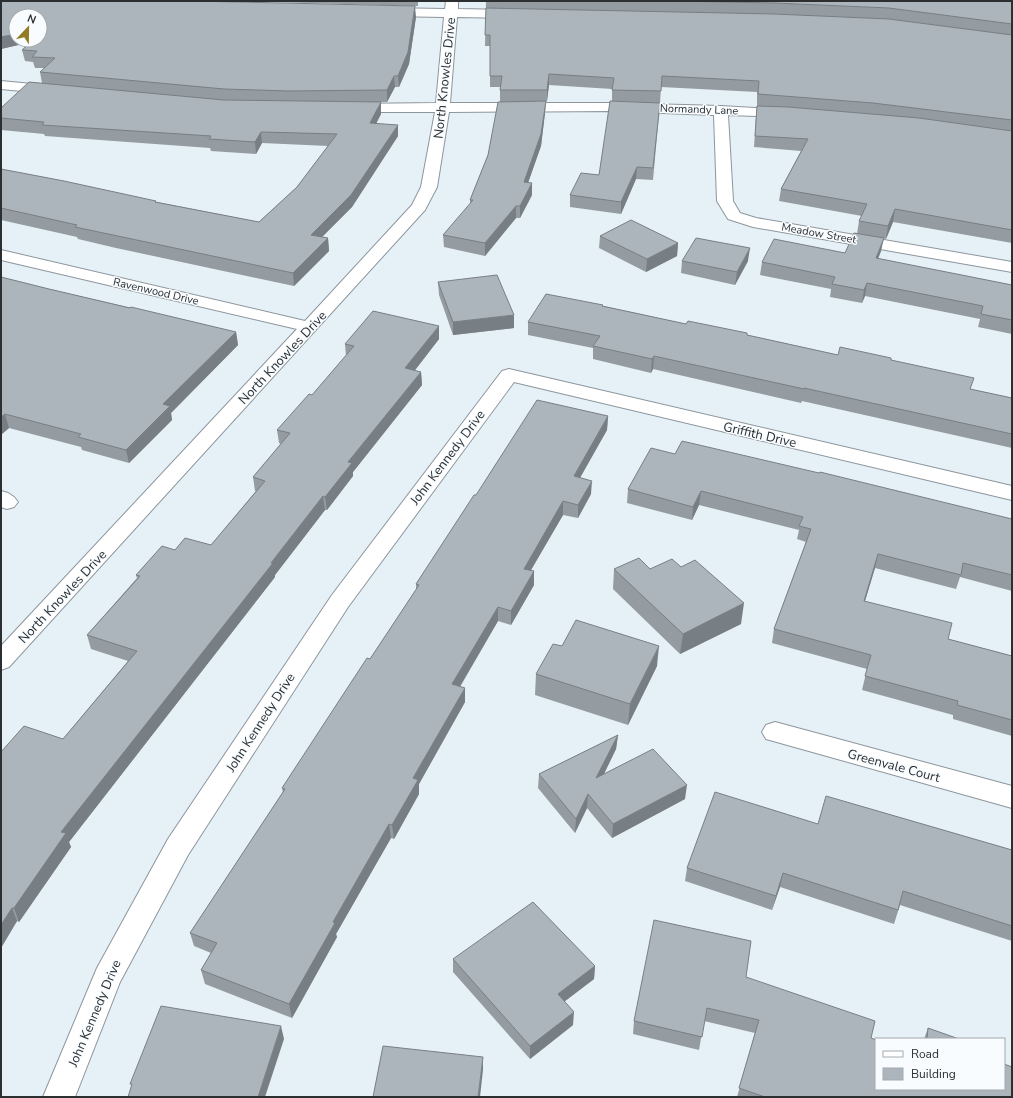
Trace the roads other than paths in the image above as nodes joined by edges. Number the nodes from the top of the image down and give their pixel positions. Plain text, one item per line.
1 (451, 7) edge
2 (372, 11) edge
3 (529, 15) edge
4 (1, 85) edge
5 (63, 91) edge
6 (443, 107) junction
7 (334, 108) edge
8 (722, 110) junction
9 (802, 114) edge
10 (1, 255) edge
11 (1012, 268) edge
12 (310, 326) junction
13 (509, 374) joint
14 (1012, 493) edge
15 (1, 661) edge
16 (775, 732) dead end
17 (1012, 797) edge
18 (59, 1097) edge

1 - 2 street
1 - 3 street
1 - 6 street, North Knowles Drive
4 - 5 street
6 - 7 street, Normandy Lane
6 - 8 street, Normandy Lane
6 - 12 street, North Knowles Drive
8 - 9 street, Normandy Lane
8 - 11 street, Meadow Street
10 - 12 street, Ravenwood Drive
12 - 15 street, North Knowles Drive
13 - 14 street, Griffith Drive
13 - 18 street, John Kennedy Drive
16 - 17 street, Greenvale Court

